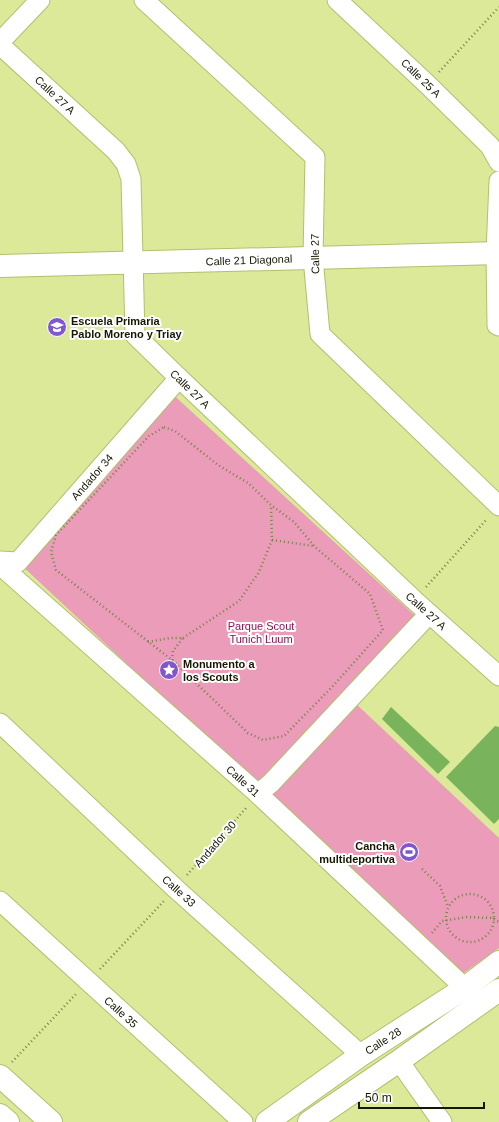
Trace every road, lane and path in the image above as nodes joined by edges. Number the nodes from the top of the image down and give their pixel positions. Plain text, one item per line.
1 (40, 0) edge
2 (144, 0) edge
3 (337, 0) edge
4 (499, 7) edge
5 (0, 43) edge
6 (427, 84) junction
7 (499, 162) edge
8 (499, 182) edge
9 (498, 253) edge
10 (313, 258) junction
11 (134, 263) junction
12 (0, 266) edge
13 (499, 326) edge
14 (179, 378) junction
15 (271, 505) junction
16 (499, 506) edge
17 (272, 540) junction
18 (315, 547) junction
19 (0, 561) edge
20 (0, 565) edge
21 (414, 600) junction
22 (429, 614) junction
23 (182, 638) junction
24 (148, 642) junction
25 (172, 660) junction
26 (499, 676) edge
27 (0, 723) edge
28 (258, 794) junction
29 (422, 869) dead end
30 (176, 889) junction
31 (0, 901) edge
32 (448, 907) junction
33 (495, 920) junction
34 (446, 921) junction
35 (499, 922) edge
36 (420, 946) junction
37 (499, 962) edge
38 (88, 981) junction
39 (465, 988) junction
40 (499, 990) edge
41 (479, 1004) junction
42 (361, 1055) junction
43 (399, 1061) junction
44 (5, 1070) edge
45 (0, 1115) edge
46 (8, 1122) edge
47 (51, 1122) edge
48 (243, 1122) edge
49 (267, 1122) edge
50 (309, 1122) edge
51 (442, 1122) edge

1 - 5 street
2 - 10 street, Calle 27
3 - 6 street, Calle 25 A
4 - 6 path
5 - 11 street, Calle 27 A
6 - 7 street, Calle 25 A
8 - 9 street
9 - 10 street, Calle 21 Diagonal
9 - 13 street
10 - 11 street, Calle 21 Diagonal
10 - 16 street, Calle 27
11 - 12 street, Calle 21 Diagonal
11 - 14 street, Calle 27 A
14 - 19 street, Andador 34
14 - 21 street, Calle 27 A
15 - 17 path
15 - 18 path
15 - 24 path
16 - 21 path
17 - 18 path
17 - 23 path
18 - 25 path
20 - 28 street, Calle 31
21 - 22 street, Calle 27 A
22 - 26 street, Calle 27 A
22 - 28 street
23 - 24 path
23 - 25 path
24 - 25 path
27 - 30 street, Calle 33
28 - 30 path, Andador 30
28 - 36 street, Calle 31
29 - 32 path
30 - 38 path, Andador 30
30 - 42 street, Calle 33
31 - 38 street, Calle 35
32 - 33 path
32 - 34 path
33 - 34 path
33 - 34 path
33 - 35 path
34 - 36 path
36 - 39 street, Calle 31
37 - 39 street, Calle 28
38 - 44 path, Andador 30
38 - 48 street, Calle 35
39 - 41 street, Calle 31
39 - 42 street, Calle 28
40 - 41 street
41 - 43 street
42 - 49 street, Calle 28
43 - 50 street
43 - 51 street
44 - 47 street
45 - 46 street

